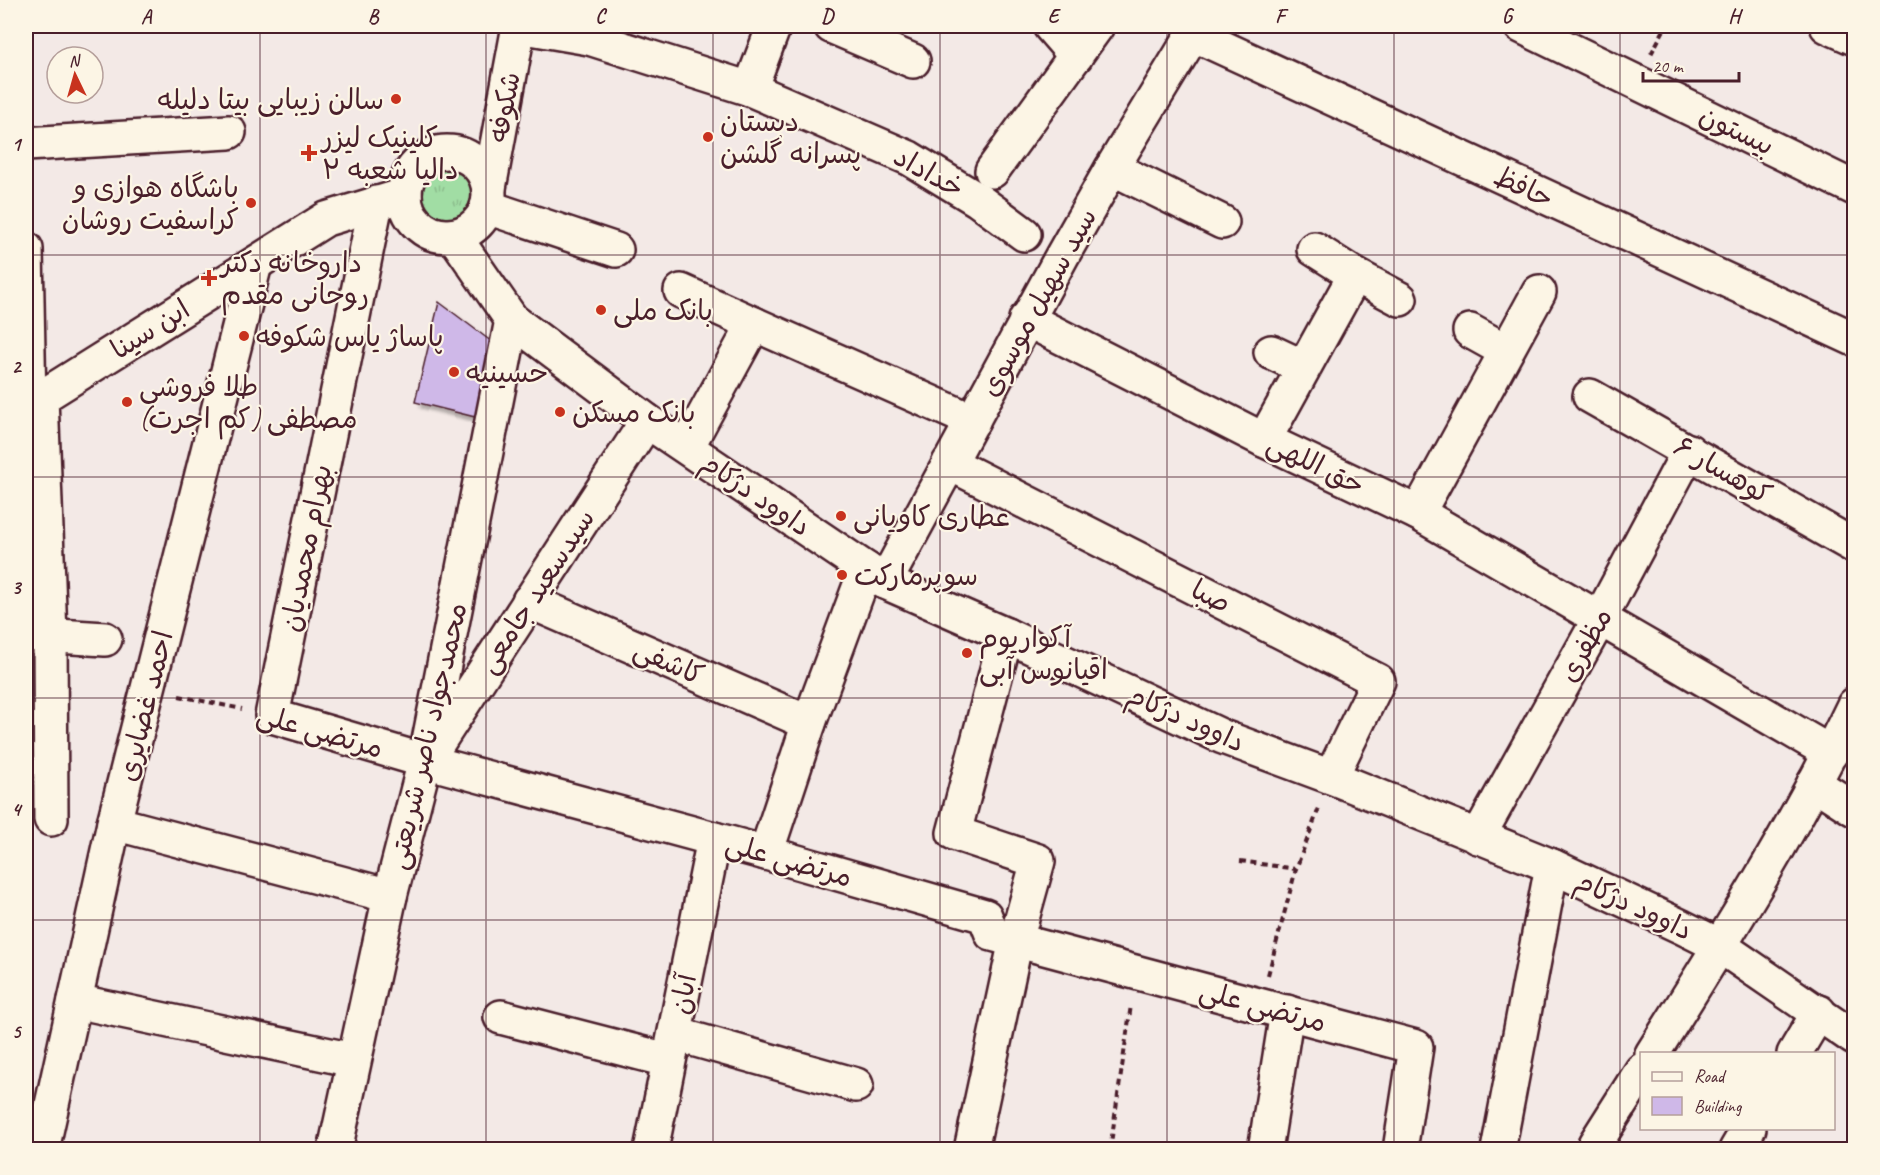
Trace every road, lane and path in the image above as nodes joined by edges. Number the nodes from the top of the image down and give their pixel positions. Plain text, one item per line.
1 (519, 26) edge
2 (774, 26) edge
3 (831, 26) edge
4 (1050, 26) edge
5 (1097, 26) edge
6 (1521, 26) edge
7 (1827, 26) edge
8 (1195, 30) edge
9 (1854, 38) edge
10 (1076, 56) junction
11 (913, 61) dead end
12 (750, 89) junction
13 (229, 132) dead end
14 (26, 144) edge
15 (1112, 168) junction
16 (992, 171) dead end
17 (1854, 188) edge
18 (488, 198) junction
19 (390, 199) junction
20 (1222, 222) dead end
21 (1024, 234) dead end
22 (454, 236) junction
23 (26, 249) edge
24 (1314, 249) dead end
25 (616, 250) dead end
26 (255, 264) junction
27 (1354, 275) junction
28 (681, 291) dead end
29 (1539, 292) dead end
30 (1400, 299) dead end
31 (1026, 319) junction
32 (512, 320) junction
33 (754, 324) junction
34 (1470, 331) dead end
35 (1854, 339) edge
36 (1506, 351) junction
37 (1271, 352) dead end
38 (1303, 367) junction
39 (1590, 396) dead end
40 (32, 403) edge
41 (973, 420) junction
42 (647, 421) junction
43 (1264, 440) junction
44 (687, 447) junction
45 (1689, 451) junction
46 (949, 463) junction
47 (1418, 513) junction
48 (1854, 546) edge
49 (876, 576) junction
50 (529, 601) junction
51 (1600, 618) junction
52 (38, 634) edge
53 (1006, 635) junction
54 (105, 639) dead end
55 (150, 689) junction
56 (1854, 705) edge
57 (272, 716) junction
58 (810, 723) junction
59 (1831, 753) junction
60 (426, 762) junction
61 (1331, 777) junction
62 (1814, 783) junction
63 (1854, 809) edge
64 (51, 819) dead end
65 (114, 823) junction
66 (1478, 837) junction
67 (714, 838) junction
68 (766, 853) junction
69 (1240, 861) dead end
70 (1552, 866) junction
71 (1296, 869) junction
72 (390, 896) junction
73 (1016, 940) junction
74 (1720, 945) junction
75 (1136, 972) junction
76 (75, 1000) junction
77 (1274, 1009) junction
78 (1820, 1012) junction
79 (501, 1017) dead end
80 (1854, 1038) edge
81 (671, 1047) junction
82 (1653, 1052) edge
83 (1795, 1052) edge
84 (353, 1060) junction
85 (1640, 1072) edge
86 (856, 1085) dead end
87 (1748, 1130) edge
88 (1594, 1144) dead end
89 (42, 1149) edge
90 (335, 1149) edge
91 (651, 1149) edge
92 (971, 1149) edge
93 (1110, 1149) edge
94 (1265, 1149) edge
95 (1400, 1149) edge
96 (1498, 1149) edge
97 (1736, 1149) edge

1 - 12 street, خداداد
1 - 18 street, شکوفه
2 - 12 street
3 - 11 street
4 - 10 street
5 - 10 street
6 - 17 street, بیستون
7 - 9 street
8 - 15 street, سید سهیل موسوی
8 - 35 street, حافظ
10 - 16 street
12 - 21 street, خداداد
13 - 14 street
15 - 20 street
15 - 31 street, سید سهیل موسوی
18 - 19 street
18 - 22 street
18 - 25 street
19 - 22 street
19 - 26 street, ابن سینا
19 - 57 street, بهرام محمدیان
22 - 32 street, داوود دژکام
23 - 40 street
24 - 27 street
26 - 40 street, ابن سینا
26 - 55 street, احمد غضایری
27 - 30 street
27 - 38 street
28 - 33 street
29 - 36 street
31 - 41 street, سید سهیل موسوی
31 - 43 street, حق اللهی
32 - 42 street, داوود دژکام
32 - 60 street, محمدجواد ناصر شریعتی
33 - 41 street
33 - 44 street
34 - 36 street
36 - 47 street
37 - 38 street
38 - 43 street
39 - 45 street, کوهسار ۶
40 - 52 street
41 - 46 street, سید سهیل موسوی
42 - 44 street, داوود دژکام
42 - 50 street, سیدسعید جامعی
43 - 47 street, حق اللهی
44 - 49 street, داوود دژکام
45 - 48 street, کوهسار ۶
45 - 51 street, مظفری
46 - 49 street, سید سهیل موسوی
46 - 61 street, صبا
47 - 51 street, حق اللهی
49 - 53 street, داوود دژکام
49 - 58 street, سید سهیل موسوی
50 - 58 street, کاشفی
50 - 60 street, سیدسعید جامعی
51 - 59 street, حق اللهی
51 - 66 street, مظفری
52 - 54 street
52 - 64 street
53 - 61 street, داوود دژکام
53 - 73 street
55 - 57 path, مرتضی علی
55 - 65 street, احمد غضایری
56 - 59 street
57 - 60 street, مرتضی علی
58 - 68 street, سید سهیل موسوی
59 - 62 street
60 - 67 street, مرتضی علی
60 - 72 street, محمدجواد ناصر شریعتی
61 - 66 street, داوود دژکام
61 - 71 path
62 - 63 street
62 - 74 street
65 - 72 street
65 - 76 street, احمد غضایری
66 - 70 street, داوود دژکام
67 - 68 street, مرتضی علی
67 - 81 street, آبان
68 - 73 street, مرتضی علی
69 - 71 path
70 - 74 street, داوود دژکام
70 - 96 street
71 - 77 path
72 - 84 street, محمدجواد ناصر شریعتی
73 - 75 street, مرتضی علی
73 - 92 street
74 - 78 street, داوود دژکام
74 - 82 street
75 - 77 street, مرتضی علی
75 - 93 path
76 - 84 street
76 - 89 street, احمد غضایری
77 - 94 street
77 - 95 street, مرتضی علی
78 - 80 street, داوود دژکام
78 - 83 street
79 - 81 street
81 - 86 street
81 - 91 street, آبان
84 - 90 street, محمدجواد ناصر شریعتی
85 - 88 street
87 - 97 street

